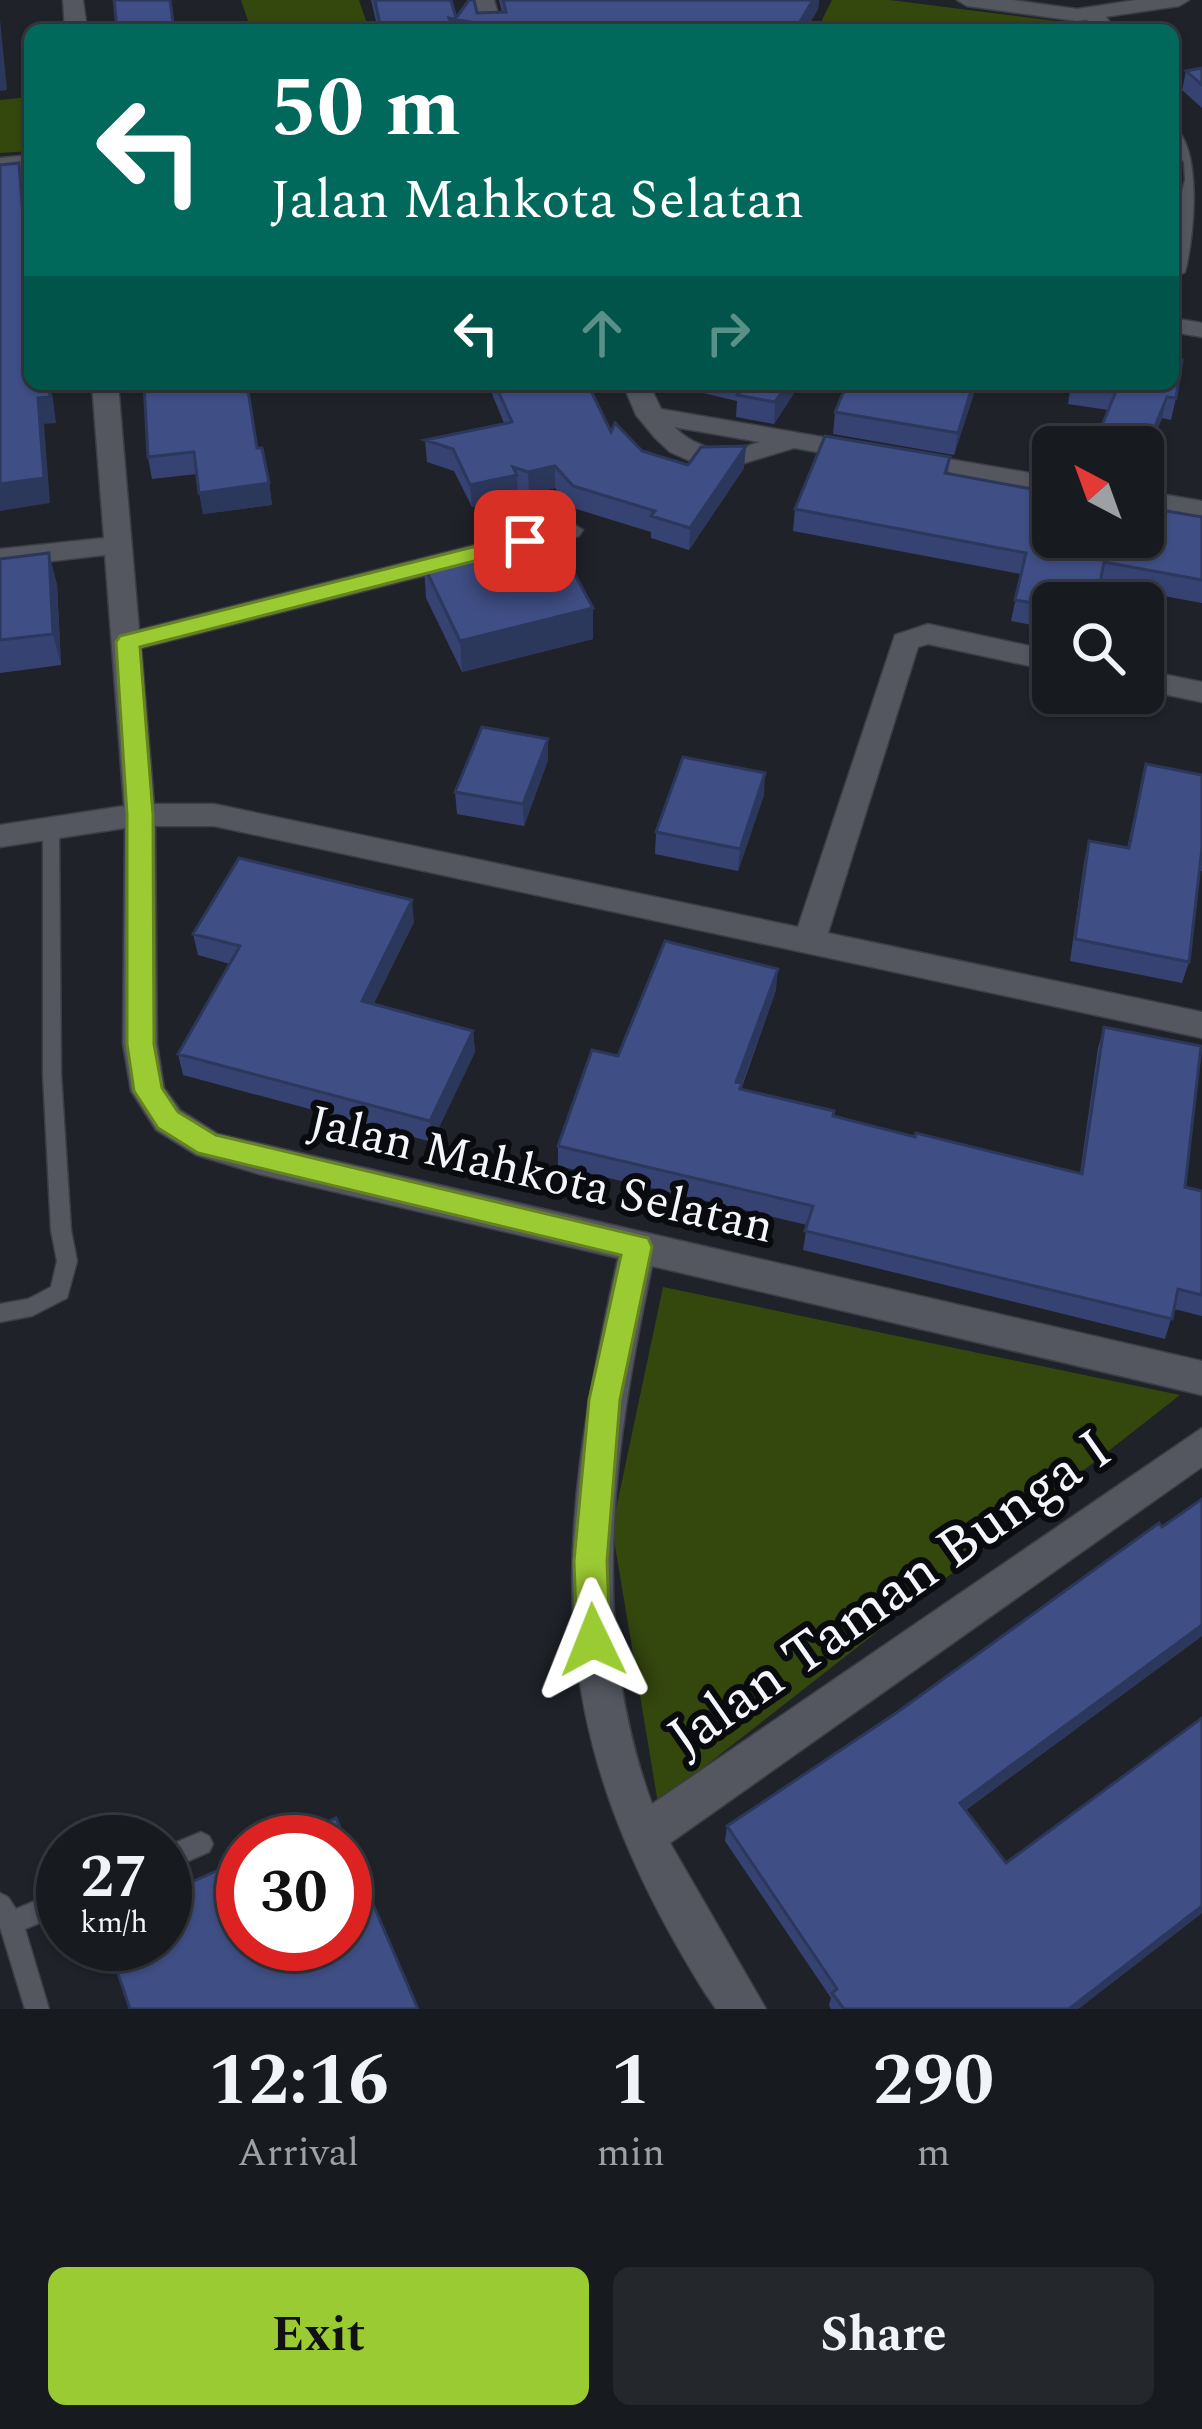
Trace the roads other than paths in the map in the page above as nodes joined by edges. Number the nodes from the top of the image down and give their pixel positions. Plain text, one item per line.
1 (968, 0) edge
2 (1179, 0) edge
3 (1090, 22) edge
4 (1190, 163) edge
5 (1179, 249) edge
6 (106, 390) edge
7 (639, 390) edge
8 (1032, 480) edge
9 (1164, 504) edge
10 (1202, 510) edge
11 (569, 530) dead end
12 (119, 544) junction
13 (0, 558) edge
14 (128, 642) junction
15 (1032, 656) edge
16 (1164, 684) edge
17 (1202, 692) edge
18 (140, 815) junction
19 (0, 836) edge
20 (51, 843) junction
21 (809, 942) junction
22 (1202, 1025) edge
23 (638, 1247) junction
24 (0, 1312) edge
25 (1202, 1378) edge
26 (1202, 1445) edge
27 (644, 1836) junction
28 (201, 1844) dead end
29 (192, 1848) edge
30 (36, 1907) edge
31 (6, 1914) edge
32 (37, 2009) edge
33 (743, 2009) edge

1 - 3 street
2 - 3 street
4 - 5 street
6 - 12 street, Jalan Mahkota Selatan
7 - 8 street
9 - 10 street
11 - 14 street
12 - 13 street
12 - 14 street, Jalan Mahkota Selatan
14 - 18 street, Jalan Mahkota Selatan
15 - 21 street
16 - 17 street
18 - 20 street
18 - 21 street
18 - 23 street, Jalan Mahkota Selatan
19 - 20 street
20 - 24 lane
21 - 22 street
23 - 25 street, Jalan Mahkota Selatan
23 - 27 street
26 - 27 street, Jalan Taman Bunga I
27 - 33 street
28 - 29 lane
30 - 31 lane
31 - 32 lane

